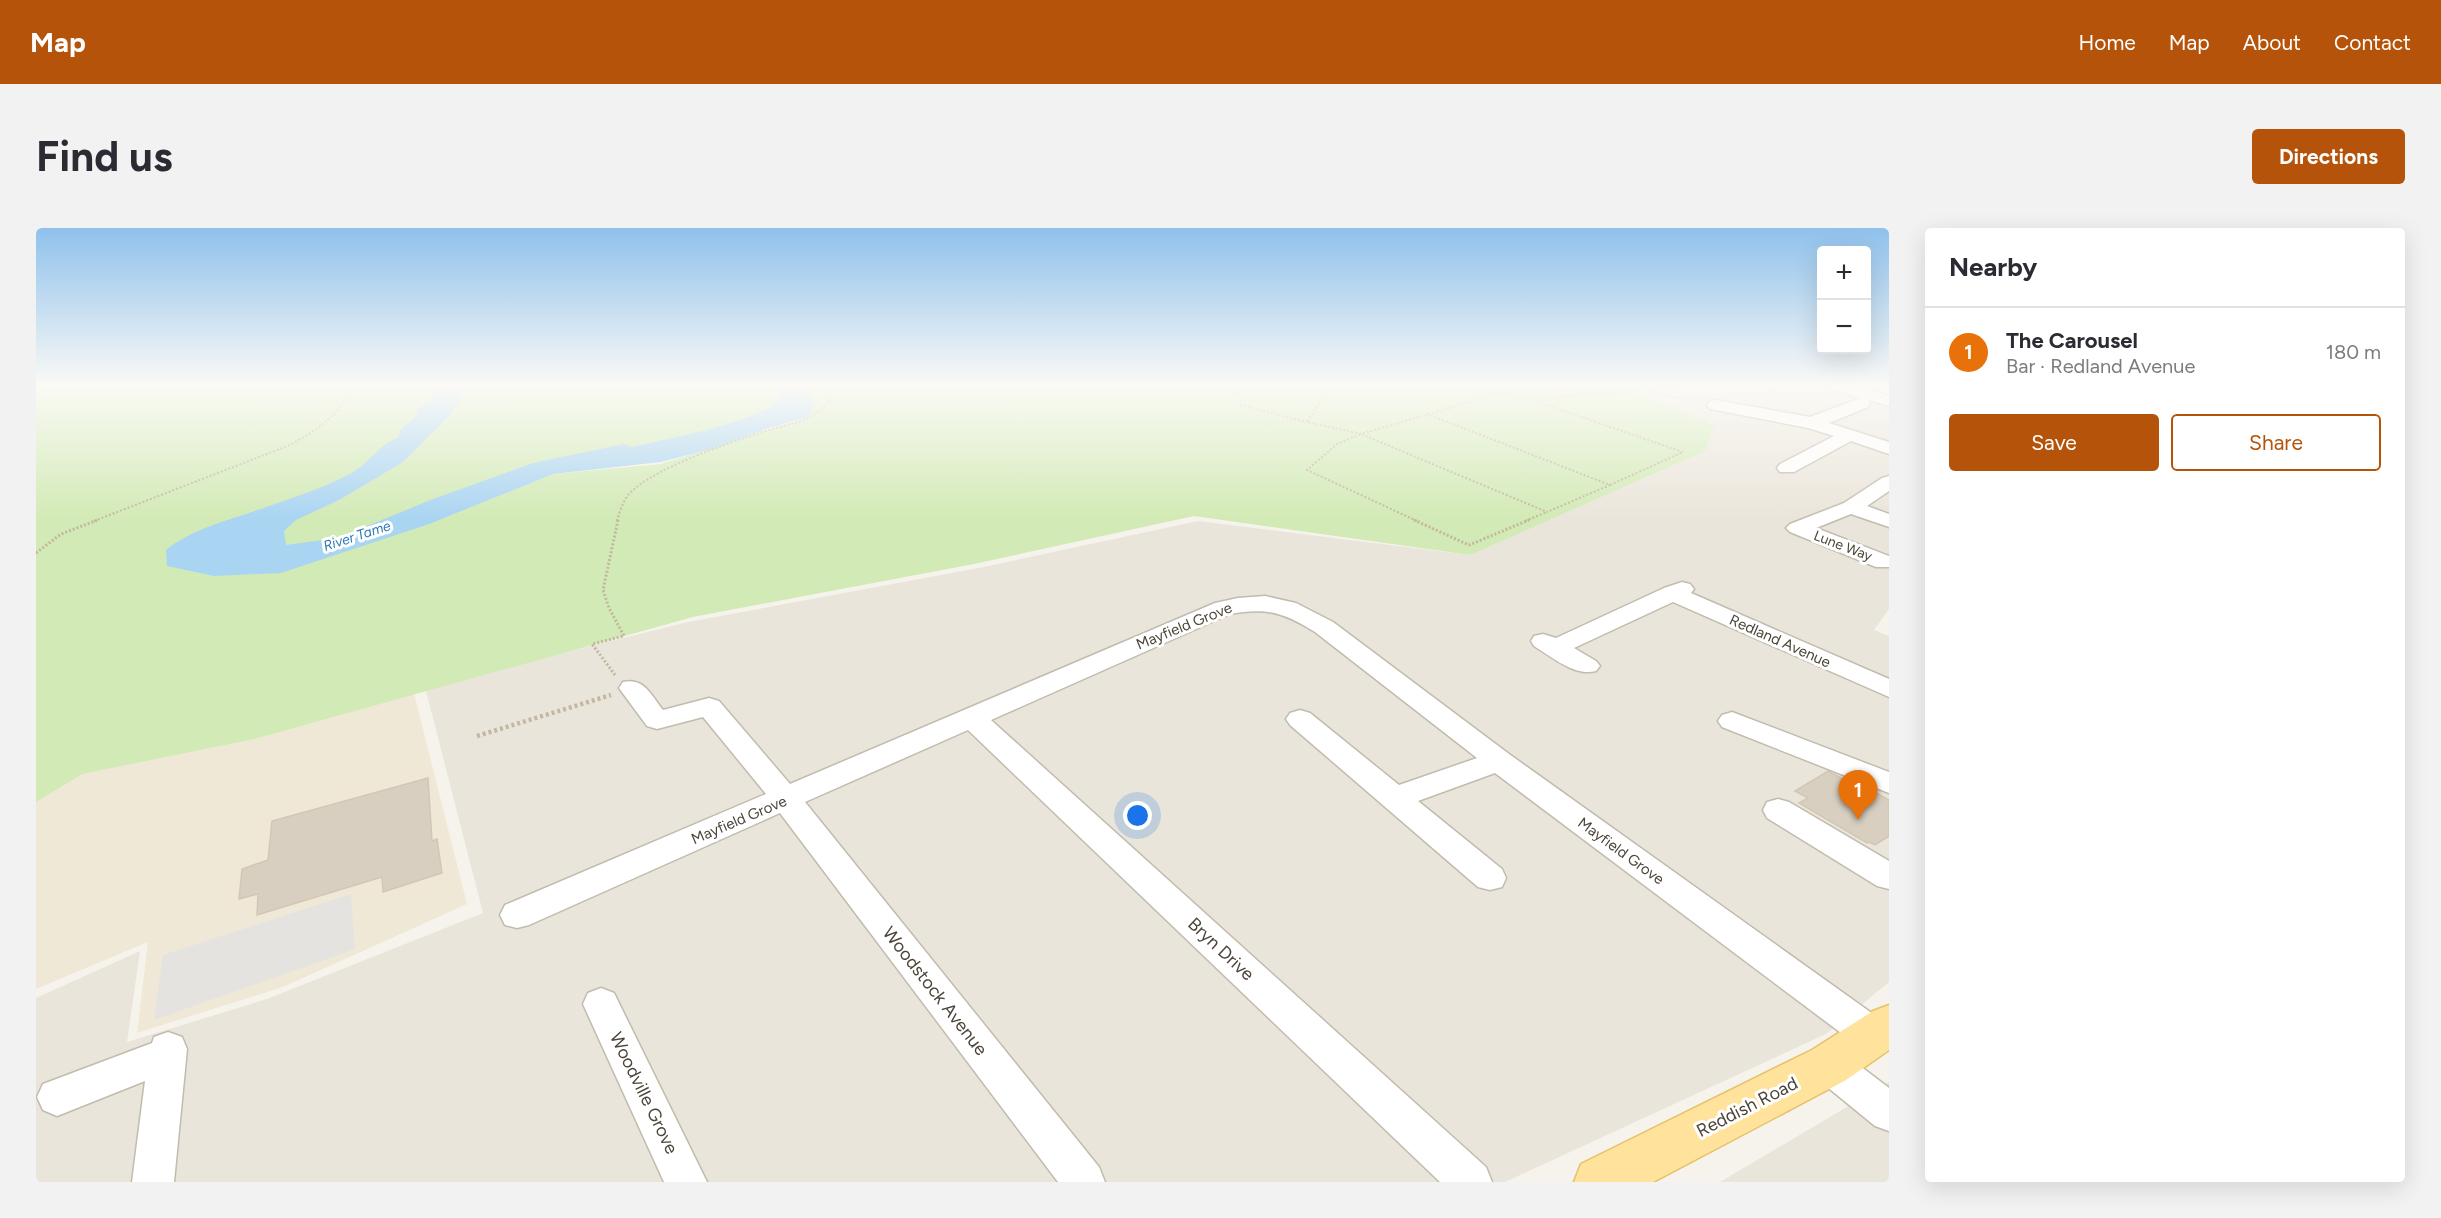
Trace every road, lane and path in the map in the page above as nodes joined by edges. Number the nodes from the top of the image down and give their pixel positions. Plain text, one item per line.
1 (315, 431) edge
2 (767, 431) edge
3 (1346, 431) edge
4 (1373, 431) edge
5 (1470, 431) edge
6 (1620, 431) edge
7 (1835, 431) edge
8 (1362, 434) junction
9 (1849, 435) junction
10 (1889, 448) edge
11 (1787, 468) dead end
12 (1889, 482) edge
13 (1611, 484) junction
14 (1851, 507) junction
15 (1547, 512) junction
16 (1889, 521) edge
17 (36, 553) edge
18 (1884, 562) dead end
19 (1587, 666) dead end
20 (632, 688) junction
21 (1889, 689) edge
22 (971, 717) junction
23 (1300, 719) dead end
24 (1732, 721) dead end
25 (477, 736) dead end
26 (1499, 761) junction
27 (1889, 783) edge
28 (1395, 798) junction
29 (786, 799) junction
30 (1778, 810) dead end
31 (1490, 878) dead end
32 (1889, 878) edge
33 (517, 915) dead end
34 (601, 1005) dead end
35 (1882, 1030) edge
36 (1829, 1065) junction
37 (57, 1097) dead end
38 (1889, 1112) edge
39 (153, 1182) edge
40 (686, 1182) edge
41 (1084, 1182) edge
42 (1472, 1182) edge
43 (1600, 1182) edge

1 - 17 path
2 - 20 path
3 - 8 path
4 - 8 path
5 - 13 path
6 - 13 path
7 - 9 street
8 - 15 path
8 - 15 path
9 - 10 street
9 - 11 street
12 - 14 street, Lune Way
13 - 15 path
14 - 16 street
14 - 18 street, Lune Way
19 - 21 street, Redland Avenue
20 - 25 path
20 - 29 street, Woodstock Avenue
22 - 26 street, Mayfield Grove
22 - 29 street, Mayfield Grove
22 - 42 street, Bryn Drive
23 - 28 street
24 - 27 street
26 - 28 street
26 - 35 street, Mayfield Grove
28 - 31 street
29 - 33 street, Mayfield Grove
29 - 41 street, Woodstock Avenue
30 - 32 street
34 - 40 street, Woodville Grove
35 - 36 main road, Reddish Road
36 - 38 street
36 - 43 main road, Reddish Road
37 - 39 street

